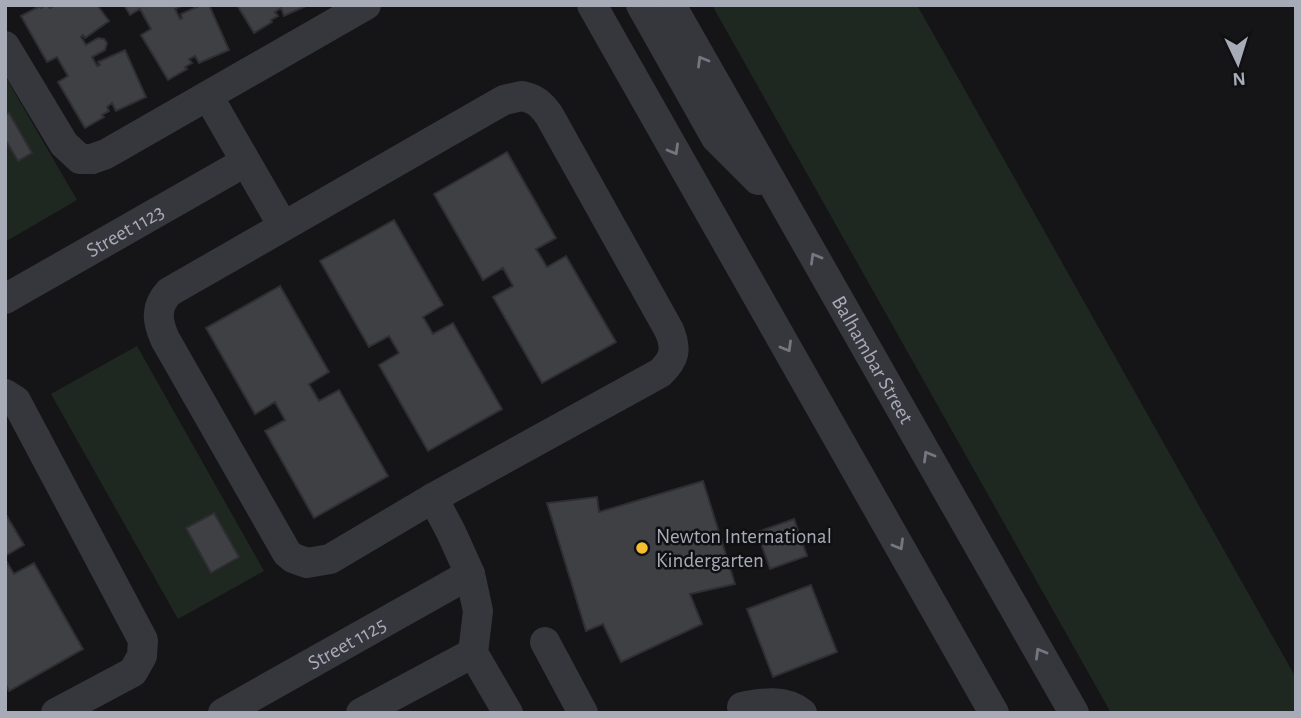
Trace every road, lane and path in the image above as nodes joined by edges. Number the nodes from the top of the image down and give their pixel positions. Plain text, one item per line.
1 (366, 5) edge
2 (592, 5) edge
3 (641, 5) edge
4 (671, 5) edge
5 (5, 46) edge
6 (208, 96) junction
7 (245, 162) junction
8 (789, 214) junction
9 (283, 226) junction
10 (5, 299) edge
11 (5, 394) edge
12 (433, 498) junction
13 (470, 574) junction
14 (545, 642) dead end
15 (473, 653) junction
16 (743, 707) dead end
17 (56, 713) edge
18 (223, 713) edge
19 (361, 713) edge
20 (508, 713) edge
21 (583, 713) edge
22 (802, 713) edge
23 (994, 713) edge
24 (1074, 713) edge

1 - 6 street
2 -> 23 street
3 - 8 street
8 -> 4 street, Balhambar Street
5 - 6 street
6 - 7 street
7 - 9 street
7 - 10 street, Street 1123
24 -> 8 street, Balhambar Street
9 - 12 street
9 - 12 street
11 - 17 street
12 - 13 street
13 - 15 street
13 - 18 street, Street 1125
14 - 21 street
15 - 19 street
15 - 20 street
16 - 22 street

